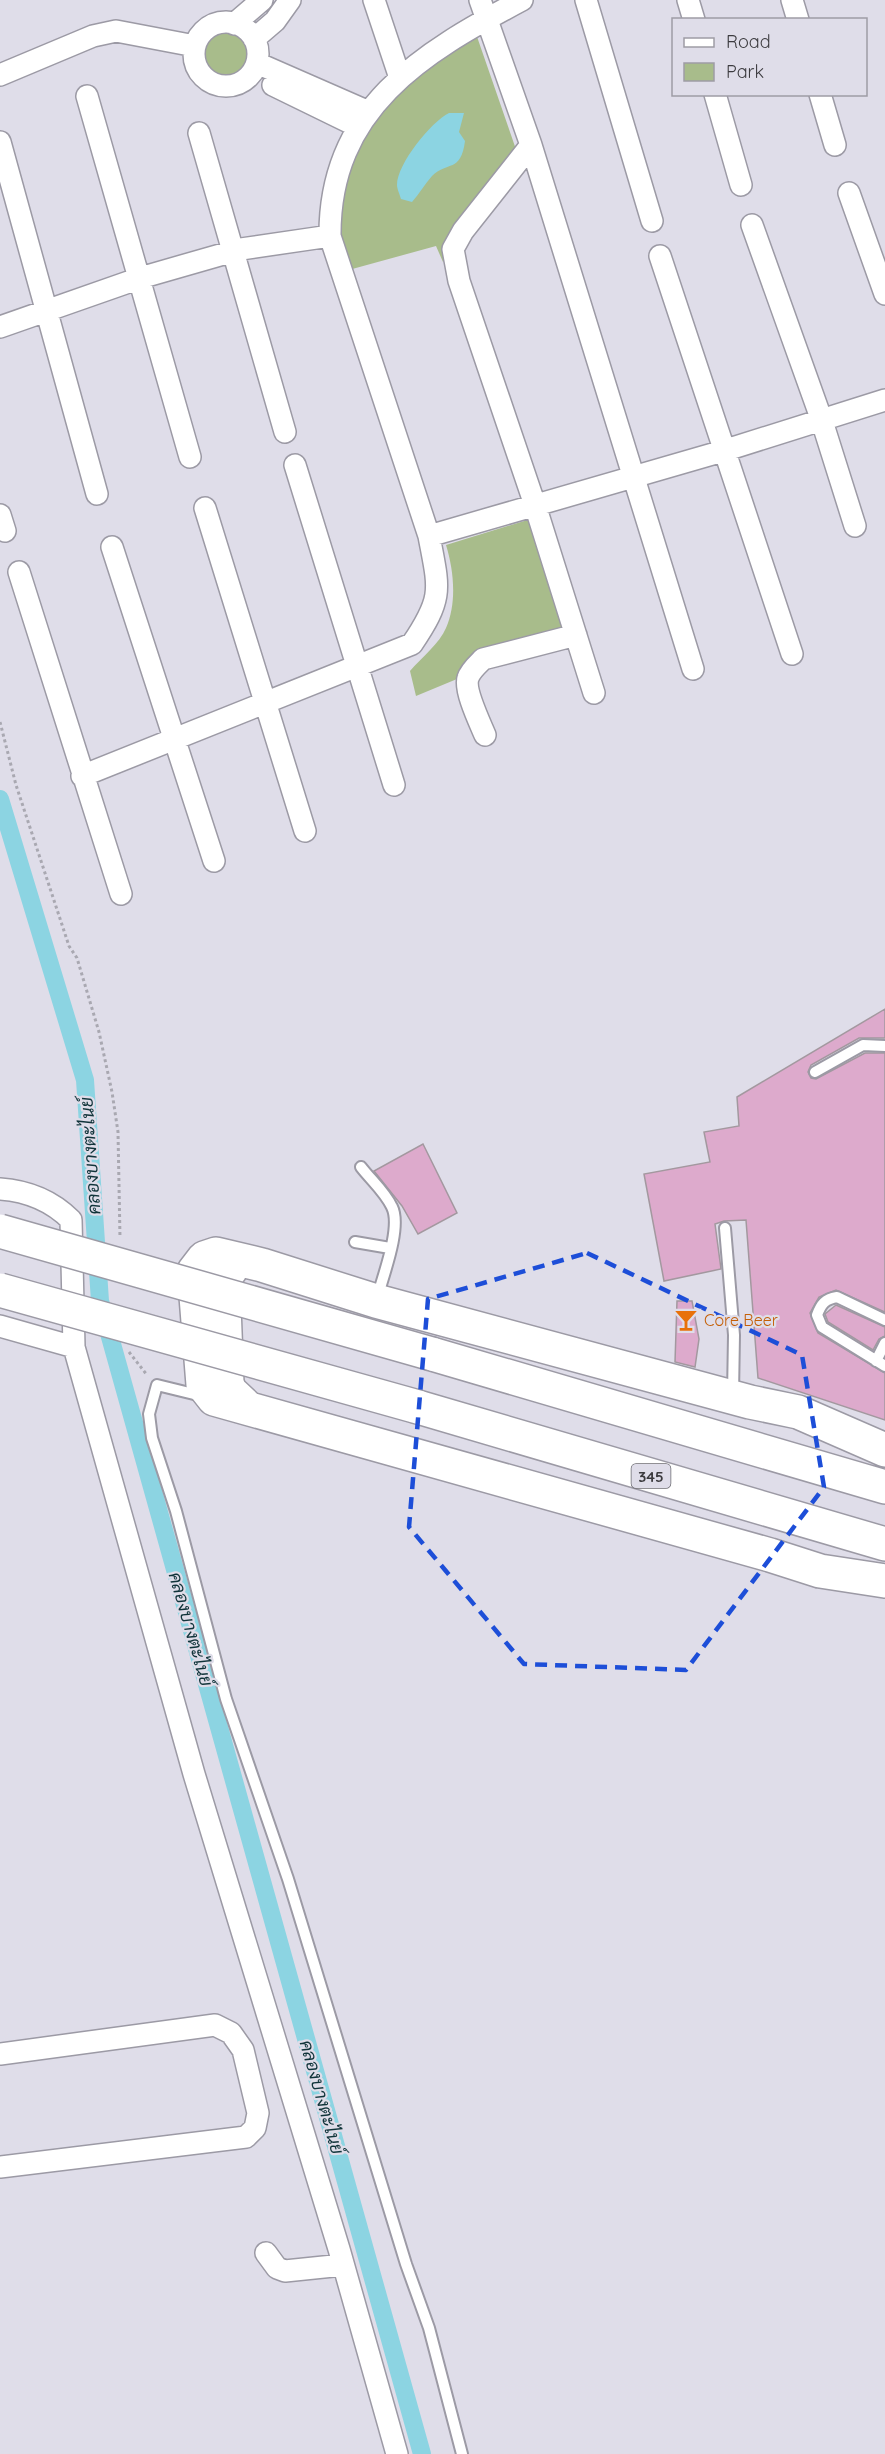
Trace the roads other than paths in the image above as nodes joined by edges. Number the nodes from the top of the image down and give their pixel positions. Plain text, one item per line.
1 (262, 0) edge
2 (290, 0) edge
3 (374, 0) edge
4 (522, 0) edge
5 (586, 0) edge
6 (688, 0) edge
7 (792, 0) edge
8 (483, 10) edge
9 (693, 18) edge
10 (797, 18) edge
11 (234, 24) junction
12 (254, 39) junction
13 (195, 46) junction
14 (254, 68) junction
15 (0, 75) edge
16 (400, 78) junction
17 (87, 96) dead end
18 (716, 96) edge
19 (821, 96) edge
20 (364, 120) junction
21 (199, 133) dead end
22 (0, 142) edge
23 (531, 145) junction
24 (835, 145) dead end
25 (741, 185) dead end
26 (849, 193) dead end
27 (652, 221) dead end
28 (752, 225) dead end
29 (330, 236) junction
30 (234, 251) junction
31 (660, 256) dead end
32 (140, 278) junction
33 (885, 294) edge
34 (48, 310) junction
35 (0, 327) edge
36 (885, 400) edge
37 (821, 418) junction
38 (285, 432) dead end
39 (723, 451) junction
40 (190, 457) dead end
41 (295, 465) dead end
42 (633, 476) junction
43 (97, 494) dead end
44 (535, 505) junction
45 (205, 508) dead end
46 (855, 526) dead end
47 (429, 536) junction
48 (112, 547) dead end
49 (19, 572) dead end
50 (576, 635) junction
51 (792, 654) dead end
52 (357, 666) junction
53 (693, 669) dead end
54 (594, 693) dead end
55 (265, 703) junction
56 (485, 735) dead end
57 (174, 739) junction
58 (82, 776) junction
59 (394, 785) dead end
60 (305, 831) dead end
61 (214, 861) dead end
62 (120, 894) dead end
63 (885, 1046) edge
64 (814, 1072) dead end
65 (361, 1167) dead end
66 (0, 1189) edge
67 (725, 1228) dead end
68 (0, 1231) edge
69 (355, 1242) dead end
70 (390, 1248) junction
71 (262, 1265) junction
72 (0, 1290) edge
73 (376, 1301) junction
74 (885, 1320) edge
75 (0, 1326) edge
76 (885, 1343) edge
77 (74, 1347) junction
78 (881, 1364) edge
79 (214, 1398) junction
80 (742, 1399) junction
81 (248, 1408) junction
82 (742, 1445) junction
83 (885, 1450) edge
84 (885, 1487) edge
85 (780, 1514) junction
86 (885, 1544) edge
87 (770, 1555) junction
88 (885, 1581) edge
89 (0, 2054) edge
90 (0, 2167) edge
91 (266, 2253) dead end
92 (344, 2265) junction
93 (397, 2454) edge
94 (462, 2454) edge

1 - 11 street
2 - 12 street
3 - 16 street
4 - 8 street
5 - 27 street
6 - 9 street
7 - 10 street
8 - 16 street
8 - 23 street
11 - 12 street
11 - 13 street
12 - 14 street
13 - 14 street
13 - 15 street
14 - 20 street
16 - 20 street
17 - 32 street
18 - 25 street
19 - 24 street
20 - 29 street
21 - 30 street
22 - 34 street
23 - 42 street
23 - 44 street
26 - 33 street
28 - 37 street
29 - 30 street
29 - 47 street
30 - 32 street
30 - 38 street
31 - 39 street
32 - 34 street
32 - 40 street
34 - 35 street
34 - 43 street
36 - 37 street
37 - 39 street
37 - 46 street
39 - 42 street
39 - 51 street
41 - 52 street
42 - 44 street
42 - 53 street
44 - 47 street
44 - 50 street
45 - 55 street
47 - 52 street
48 - 57 street
49 - 58 street
50 - 54 street
50 - 56 street
52 - 55 street
52 - 59 street
55 - 57 street
55 - 60 street
57 - 58 street
57 - 61 street
58 - 62 street
63 - 64 lane
65 - 70 lane
66 - 77 street
67 - 80 lane
68 - 82 main road, bridge
69 - 70 lane
70 - 73 lane
71 - 73 main road
71 - 79 main road
71 - 81 main road
72 - 85 main road, 345, bridge
73 - 80 main road
74 - 78 lane
75 - 77 street
76 - 78 lane
77 - 92 street
79 - 81 main road
79 - 94 lane
80 - 82 main road
80 - 83 main road
81 - 87 main road
82 - 84 main road
85 - 86 main road, 345
85 - 87 main road
87 - 88 main road
89 - 90 street
91 - 92 street
92 - 93 street

